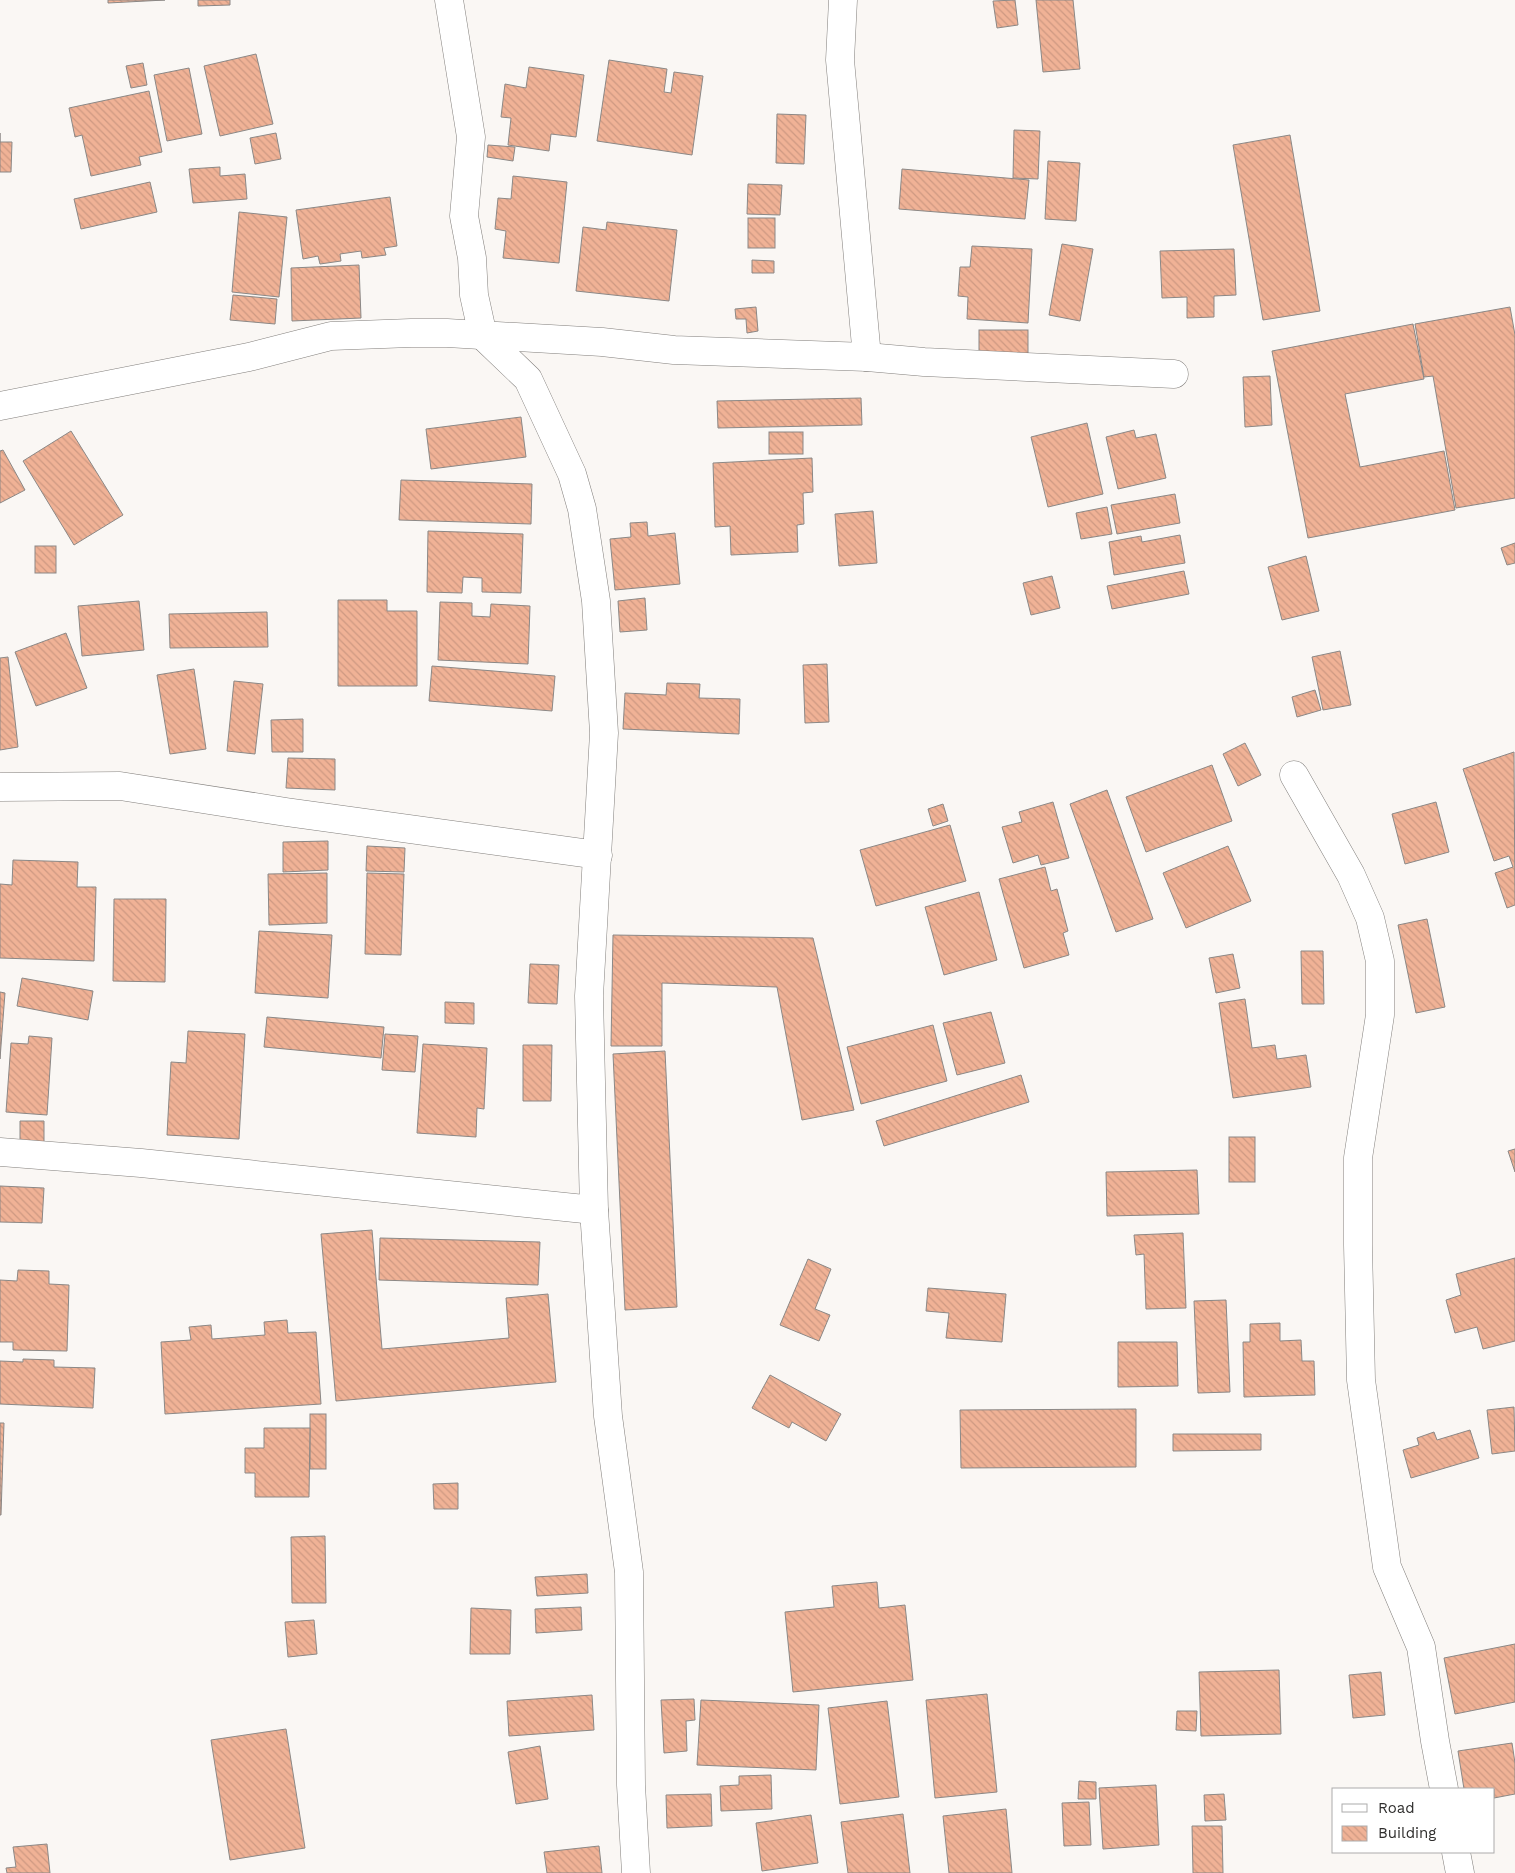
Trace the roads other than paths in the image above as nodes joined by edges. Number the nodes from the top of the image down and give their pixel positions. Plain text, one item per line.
1 (450, 0) edge
2 (843, 0) edge
3 (483, 336) junction
4 (867, 357) junction
5 (1174, 374) dead end
6 (0, 406) edge
7 (1294, 774) dead end
8 (0, 787) edge
9 (598, 855) junction
10 (0, 1152) edge
11 (594, 1210) junction
12 (1444, 1788) edge
13 (1456, 1853) edge
14 (636, 1873) edge
15 (1460, 1873) edge

1 - 3 street
2 - 4 street
3 - 4 street
3 - 6 street
3 - 9 street
4 - 5 street
7 - 12 street
8 - 9 street
9 - 11 street
10 - 11 street
11 - 14 street
13 - 15 street

